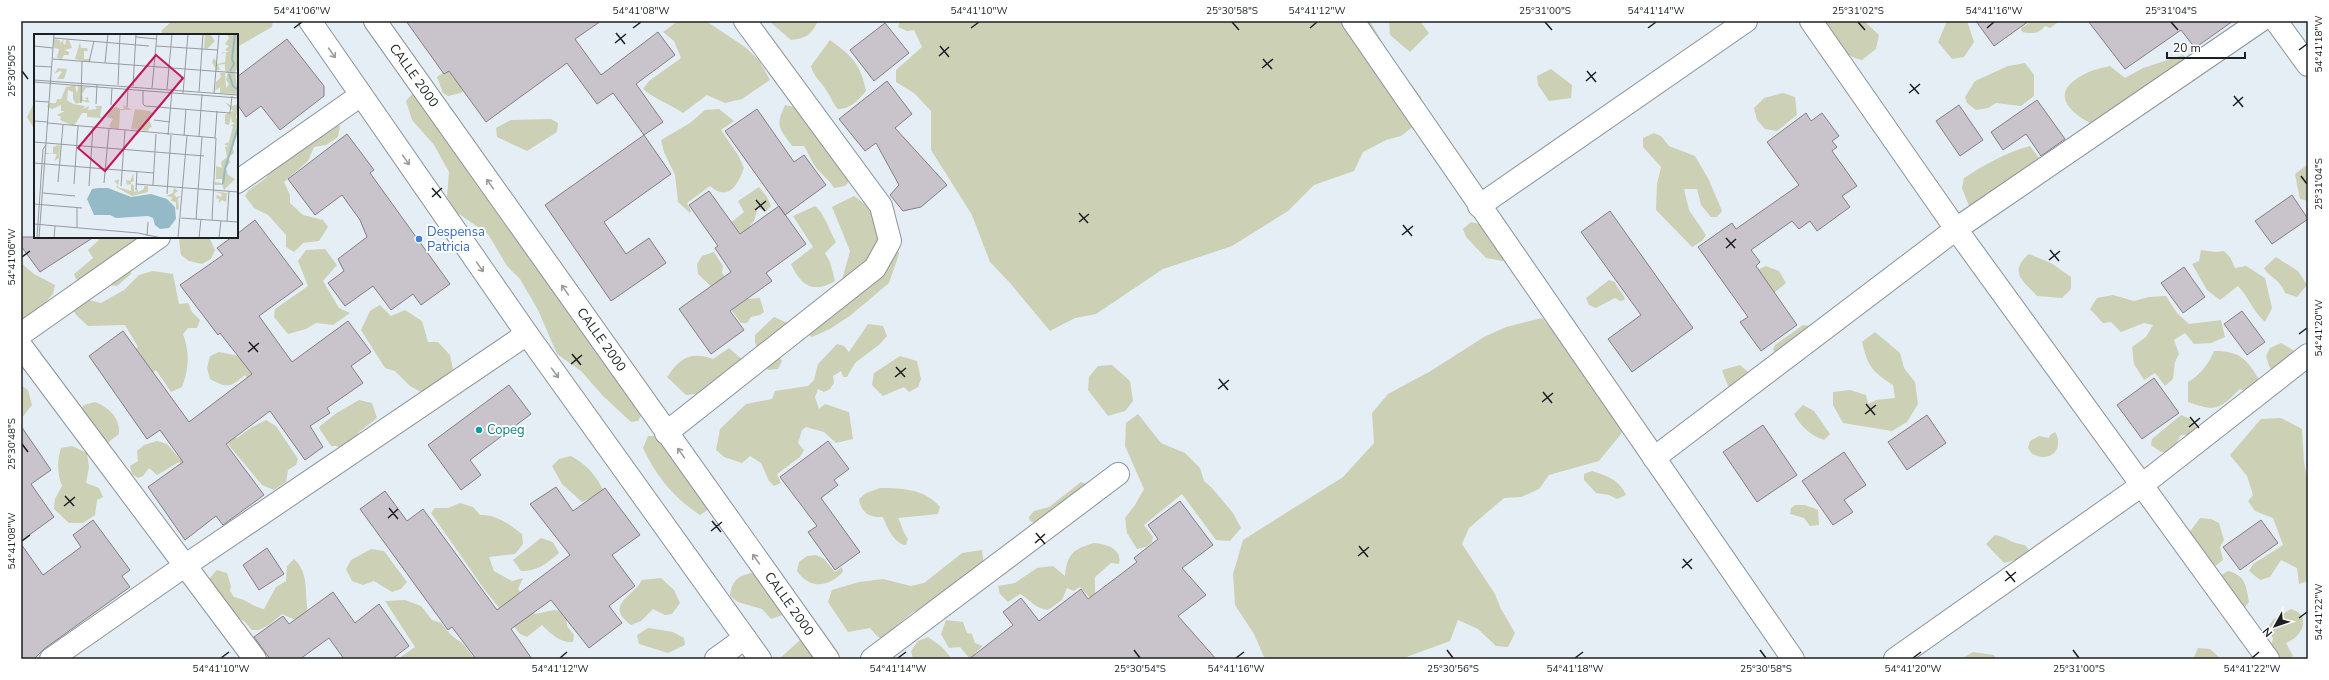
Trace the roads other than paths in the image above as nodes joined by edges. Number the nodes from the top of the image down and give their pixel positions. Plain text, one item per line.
1 (375, 21) edge
2 (745, 21) edge
3 (1353, 21) edge
4 (1746, 21) edge
5 (1811, 21) edge
6 (2260, 21) edge
7 (2276, 21) edge
8 (314, 22) edge
9 (2308, 64) edge
10 (361, 95) junction
11 (238, 181) edge
12 (1480, 206) junction
13 (1956, 229) junction
14 (158, 238) edge
15 (21, 334) edge
16 (526, 334) junction
17 (21, 346) edge
18 (2308, 354) edge
19 (666, 432) junction
20 (1654, 458) junction
21 (1118, 474) dead end
22 (2142, 485) junction
23 (186, 565) junction
24 (745, 638) junction
25 (51, 659) edge
26 (255, 659) edge
27 (716, 659) edge
28 (760, 659) edge
29 (828, 659) edge
30 (872, 659) edge
31 (1792, 659) edge
32 (1895, 659) edge
33 (2268, 659) edge

19 -> 1 street, CALLE 2000
2 - 19 street
3 - 12 street
4 - 12 street
5 - 13 street
6 - 13 street
7 - 9 street
8 -> 10 street
10 - 11 street
10 -> 16 street
12 - 20 street
13 - 20 street
13 - 22 street
14 - 15 street
16 - 23 street
16 -> 24 street
17 - 23 street
18 - 22 street
29 -> 19 street, CALLE 2000
20 - 31 street
21 - 30 street
22 - 32 street
22 - 33 street
23 - 25 street
23 - 26 street
24 - 27 street
24 - 28 street

